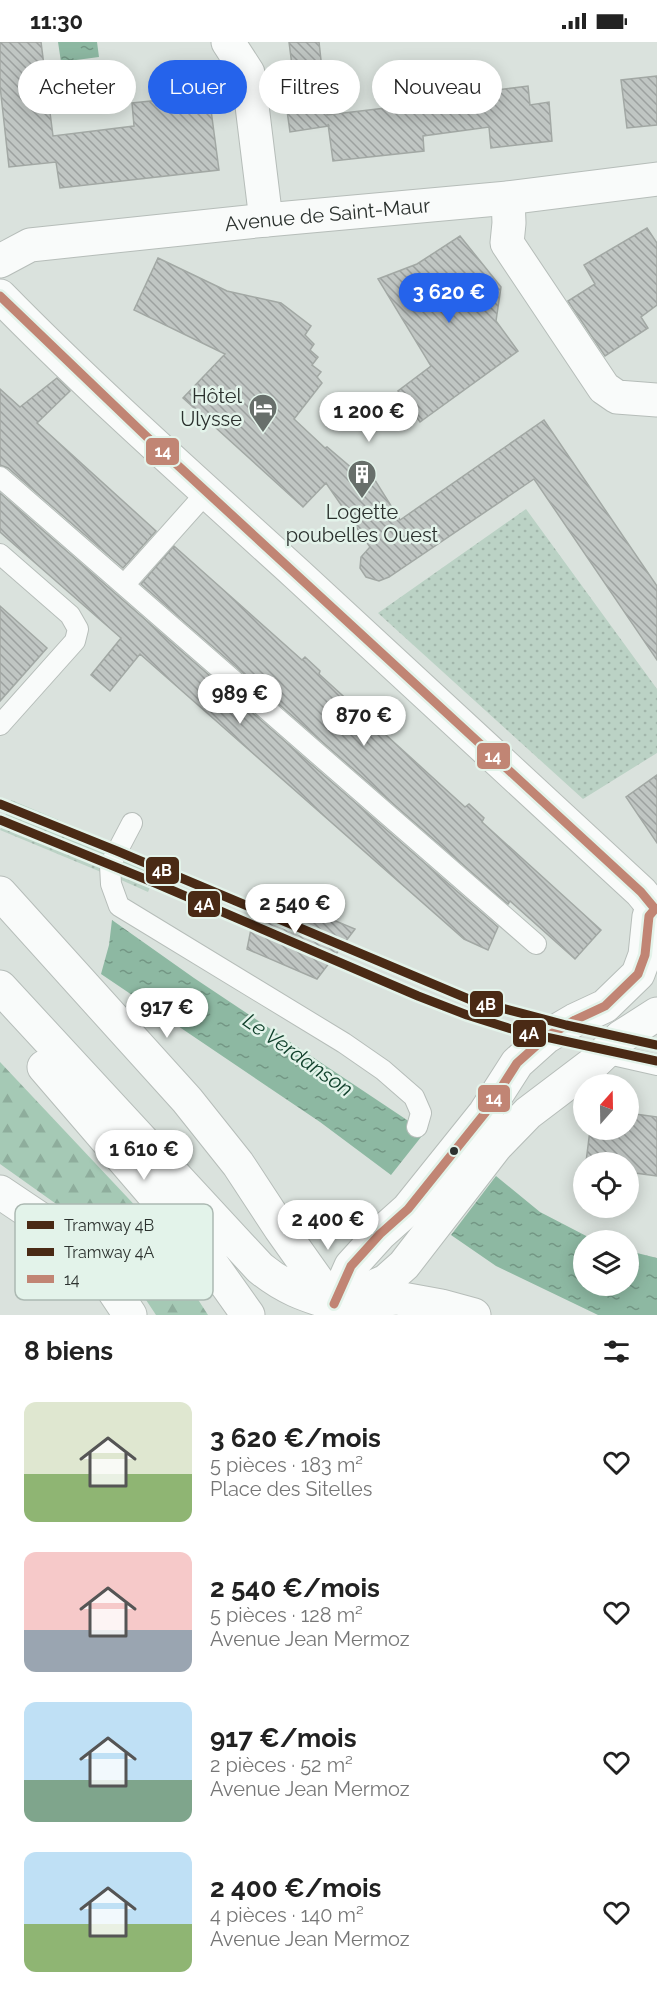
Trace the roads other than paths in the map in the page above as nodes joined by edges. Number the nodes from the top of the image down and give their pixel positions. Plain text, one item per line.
1 (228, 42) edge
2 (657, 178) edge
3 (508, 198) junction
4 (266, 220) junction
5 (0, 261) edge
6 (0, 296) edge
7 (657, 400) edge
8 (0, 477) edge
9 (206, 493) junction
10 (0, 554) edge
11 (124, 585) junction
12 (0, 725) edge
13 (132, 823) dead end
14 (0, 893) edge
15 (656, 909) edge
16 (536, 944) dead end
17 (651, 955) edge
18 (0, 987) edge
19 (605, 1006) junction
20 (0, 1016) edge
21 (656, 1016) edge
22 (604, 1053) junction
23 (657, 1065) edge
24 (417, 1127) dead end
25 (0, 1192) edge
26 (18, 1204) edge
27 (162, 1204) edge
28 (201, 1204) edge
29 (213, 1217) edge
30 (213, 1266) edge
31 (120, 1300) edge
32 (332, 1311) edge
33 (130, 1315) edge
34 (248, 1315) edge
35 (474, 1315) edge

1 - 4 street
2 - 3 street, Avenue de Saint-Maur
3 - 4 street, Avenue de Saint-Maur
3 - 7 street
4 - 5 street, Avenue de Saint-Maur
6 - 9 street
8 - 11 lane
9 - 11 lane
9 - 15 street
10 - 12 lane
11 - 16 lane
13 - 24 lane
14 - 32 street
15 - 17 street
17 - 19 street
18 - 28 street
19 - 21 street
19 - 32 street
20 - 27 street
21 - 22 street
22 - 23 lane
22 - 32 street
25 - 26 street
29 - 32 street
30 - 34 street
31 - 33 street
32 - 35 street

